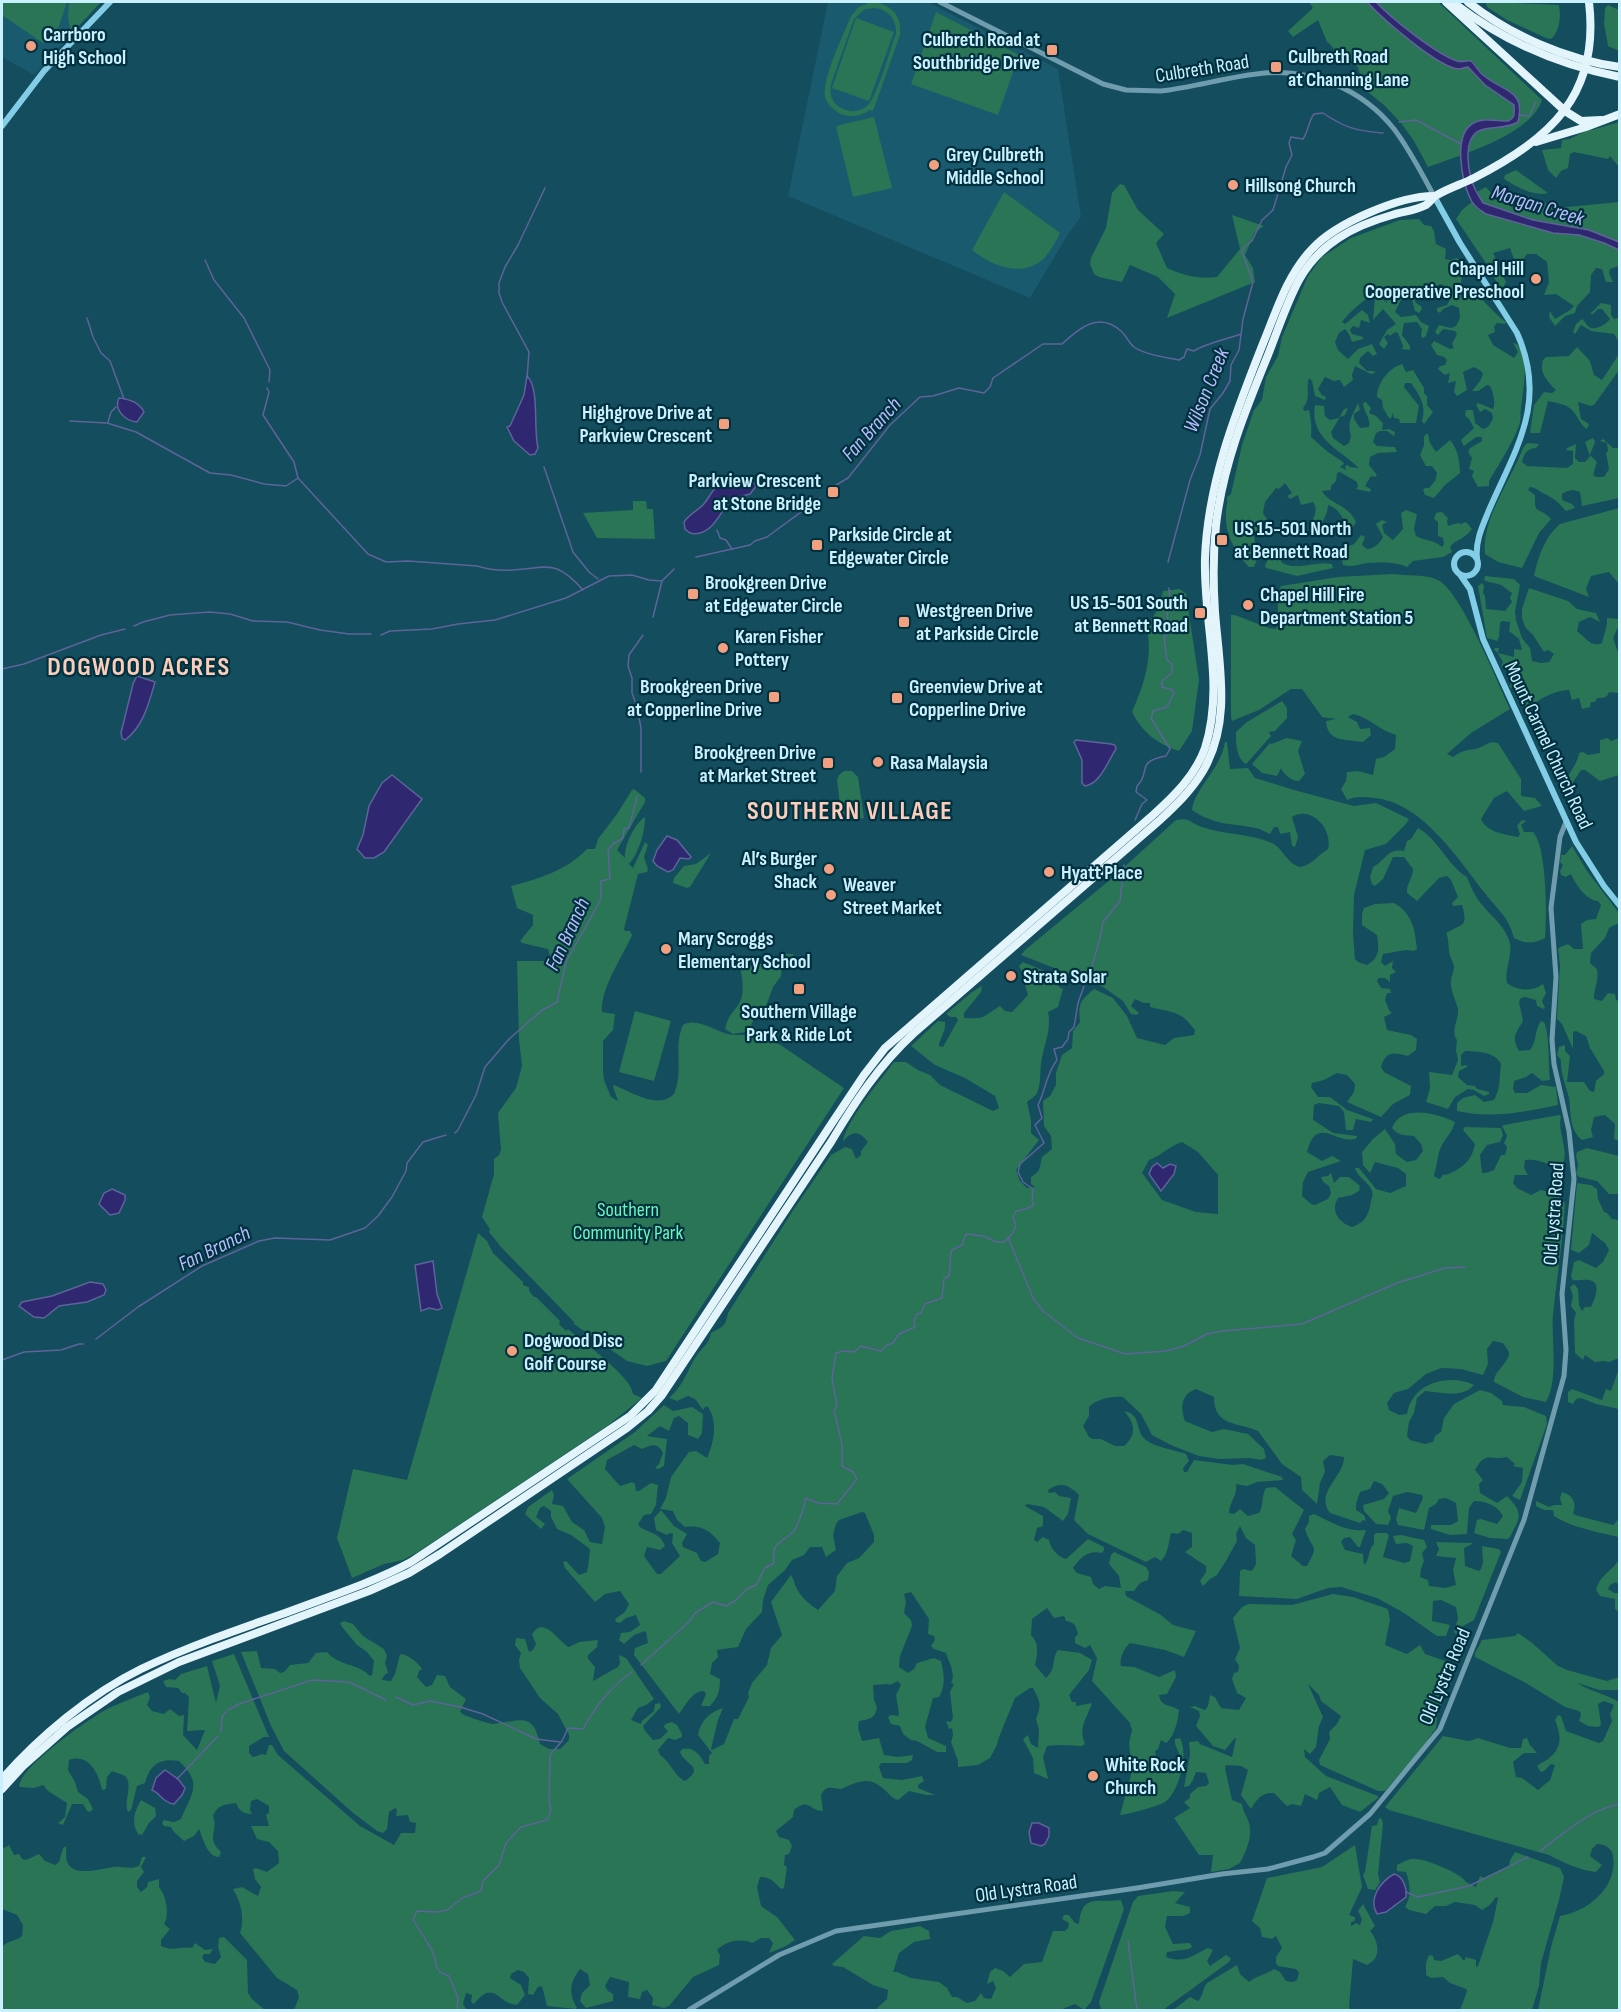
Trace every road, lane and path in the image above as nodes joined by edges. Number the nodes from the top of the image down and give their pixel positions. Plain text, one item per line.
1 (110, 2) edge
2 (940, 2) edge
3 (1446, 2) edge
4 (1451, 2) edge
5 (1468, 2) edge
6 (1589, 2) edge
7 (1620, 67) edge
8 (1620, 76) edge
9 (1565, 111) junction
10 (1620, 114) edge
11 (1600, 120) junction
12 (2, 126) edge
13 (1535, 142) junction
14 (1434, 196) junction
15 (1477, 543) junction
16 (1468, 552) junction
17 (1478, 558) junction
18 (1461, 576) junction
19 (1472, 576) junction
20 (1470, 589) junction
21 (1566, 822) junction
22 (1620, 906) edge
23 (2, 1779) edge
24 (2, 1789) edge
25 (689, 2010) edge

1 - 12 main road
2 - 14 street, Culbreth Road
3 - 9 highway
4 - 8 highway
5 - 7 highway
6 - 9 highway
9 - 11 highway
9 - 13 highway
10 - 11 highway
11 - 13 highway
13 - 14 highway
14 - 15 main road
14 - 23 highway
14 - 24 highway
15 - 16 main road
15 - 17 main road
16 - 17 main road
16 - 18 main road
17 - 19 main road
18 - 19 main road
18 - 20 main road, Mount Carmel Church Road
19 - 20 main road, Mount Carmel Church Road
20 - 21 main road, Mount Carmel Church Road
21 - 22 main road, Mount Carmel Church Road
21 - 25 street, Old Lystra Road

